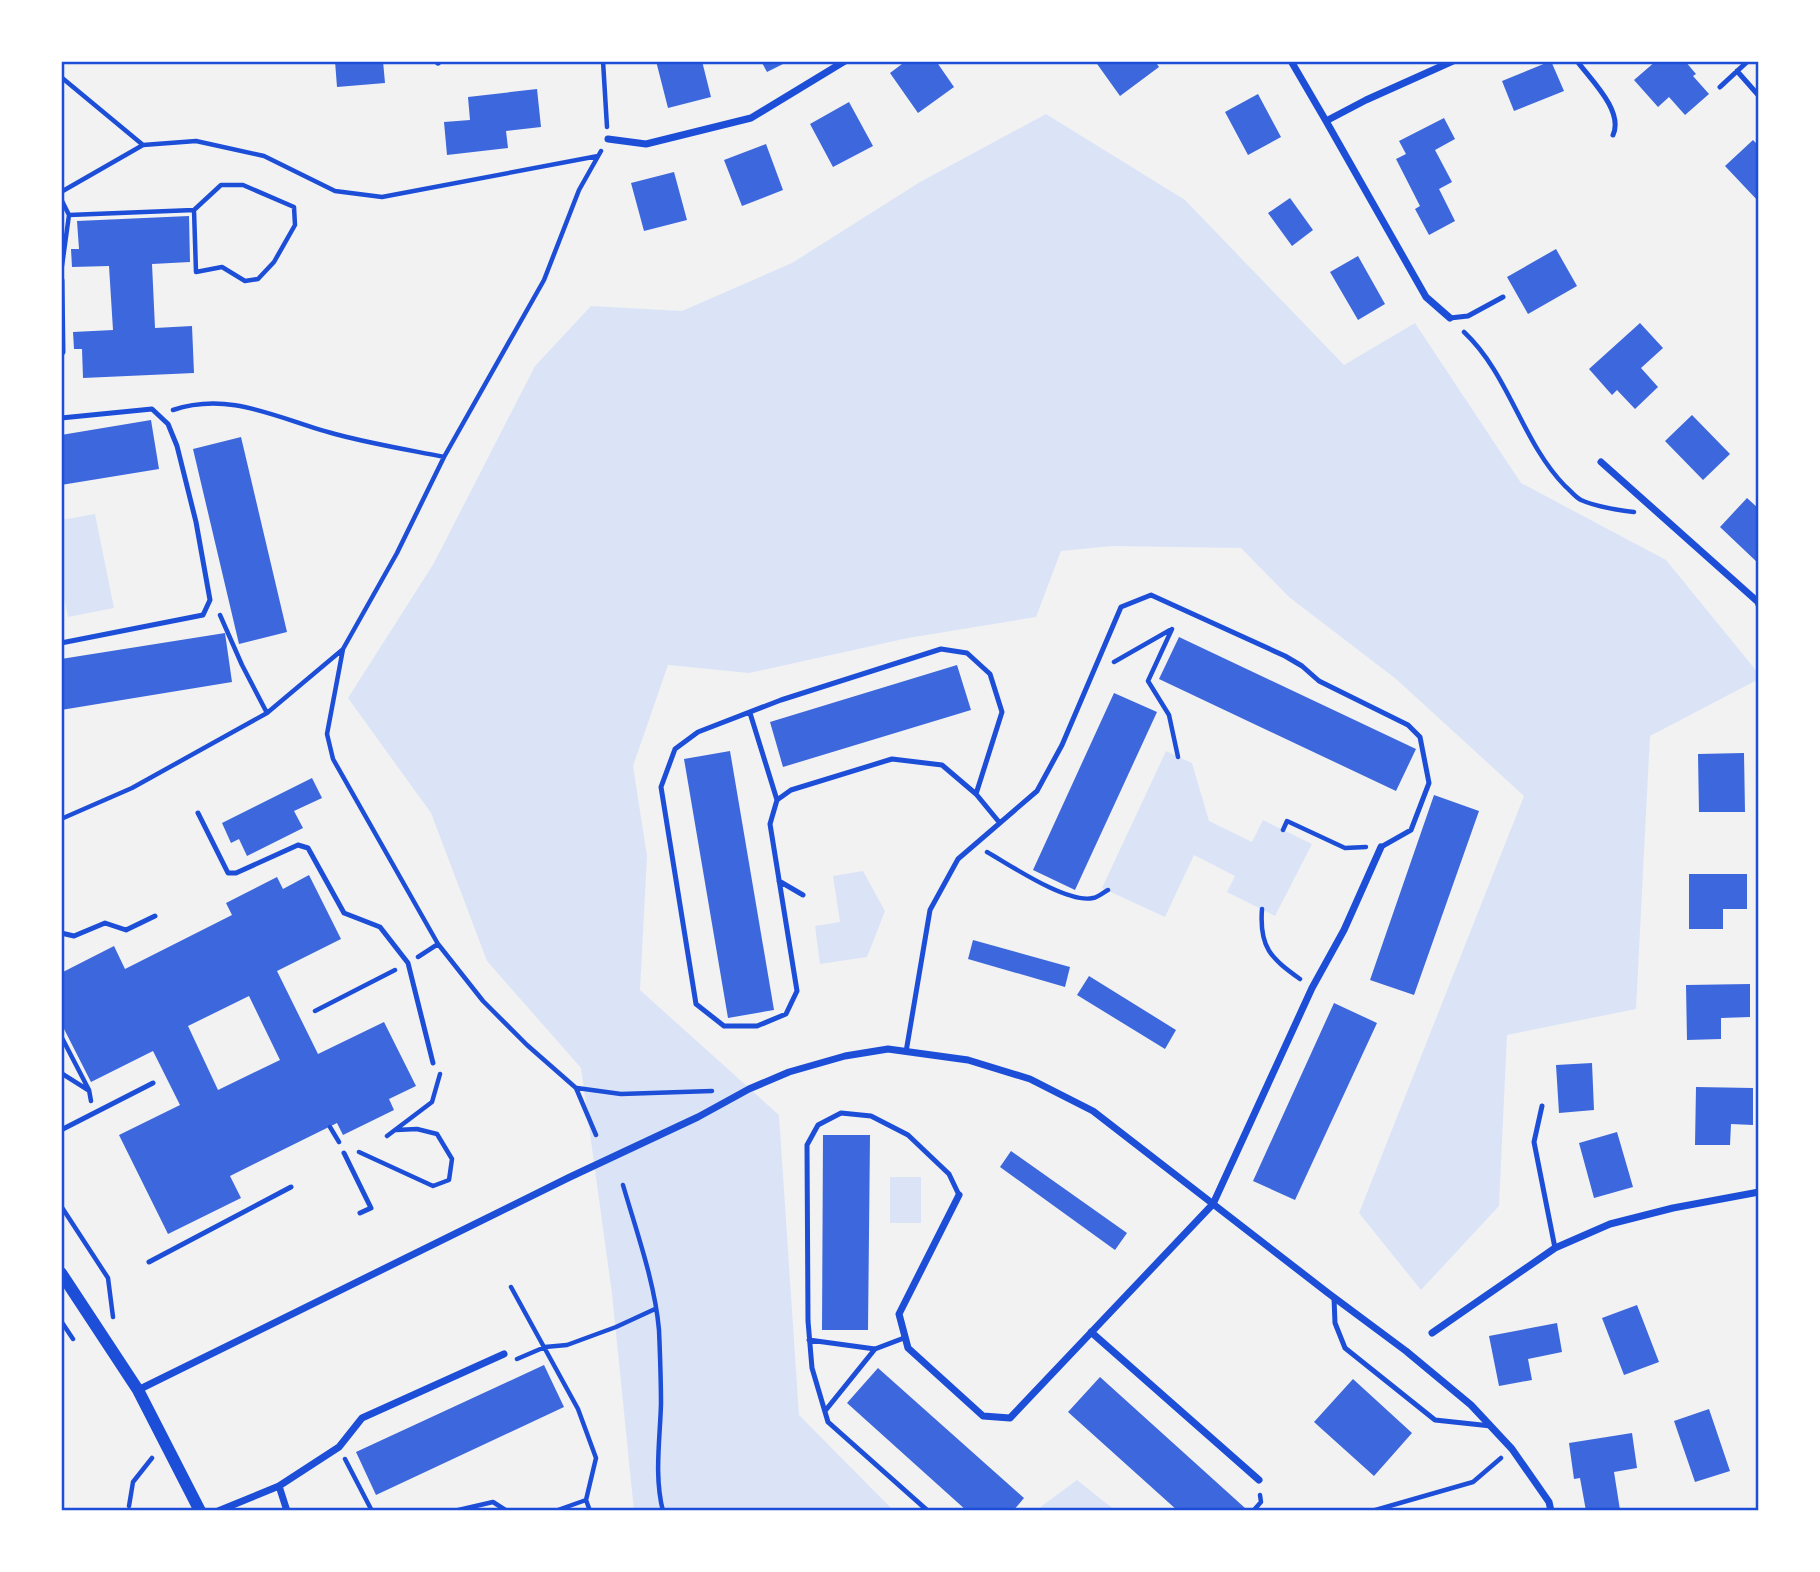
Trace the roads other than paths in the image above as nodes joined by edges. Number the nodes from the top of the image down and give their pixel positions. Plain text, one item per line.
1 (845, 61) edge
2 (1291, 61) edge
3 (1453, 61) edge
4 (1577, 61) edge
5 (1748, 61) edge
6 (1737, 71) junction
7 (1720, 87) dead end
8 (1759, 96) edge
9 (1326, 121) junction
10 (1613, 135) dead end
11 (608, 139) road end
12 (62, 280) edge
13 (1503, 297) dead end
14 (1450, 318) joint
15 (61, 355) edge
16 (61, 418) edge
17 (1601, 462) dead end
18 (1759, 605) edge
19 (61, 643) edge
20 (750, 713) junction
21 (976, 794) junction
22 (777, 800) junction
23 (198, 813) dead end
24 (999, 822) junction
25 (1381, 847) joint
26 (779, 881) junction
27 (803, 895) dead end
28 (155, 916) dead end
29 (61, 933) edge
30 (906, 1052) junction
31 (433, 1063) dead end
32 (153, 1083) dead end
33 (1542, 1106) dead end
34 (61, 1130) edge
35 (344, 1153) dead end
36 (291, 1187) dead end
37 (1759, 1192) edge
38 (959, 1195) joint
39 (1213, 1204) junction
40 (360, 1213) dead end
41 (1555, 1248) junction
42 (149, 1262) dead end
43 (61, 1272) edge
44 (1335, 1298) junction
45 (1091, 1332) junction
46 (1432, 1333) dead end
47 (904, 1338) junction
48 (809, 1340) junction
49 (875, 1349) junction
50 (504, 1354) road end
51 (138, 1390) junction
52 (825, 1411) junction
53 (1491, 1426) junction
54 (1259, 1480) dead end
55 (279, 1486) junction
56 (200, 1511) edge
57 (218, 1511) edge
58 (287, 1511) edge
59 (928, 1511) edge
60 (1551, 1511) edge

1 - 11 street
2 - 9 street
3 - 9 street
4 - 10 lane
5 - 6 lane
6 - 7 lane
6 - 8 lane
9 - 14 street
12 - 15 lane
13 - 14 lane
16 - 19 lane
17 - 18 street
20 - 21 lane
20 - 22 lane
20 - 26 lane
21 - 22 lane
21 - 24 lane
22 - 26 lane
23 - 31 lane
24 - 25 lane
24 - 30 lane
25 - 39 street
26 - 27 lane
28 - 29 lane
30 - 39 street
30 - 51 street
32 - 34 lane
33 - 41 lane
35 - 40 lane
36 - 42 lane
37 - 41 street
38 - 47 street
38 - 48 lane
39 - 44 street
39 - 45 street
41 - 46 street
43 - 51 street
44 - 53 street
44 - 53 lane
45 - 47 street
45 - 54 street
47 - 49 lane
48 - 49 lane
48 - 52 lane
49 - 52 lane
50 - 55 street
51 - 56 street
52 - 59 lane
53 - 60 street
55 - 57 street
55 - 58 street

